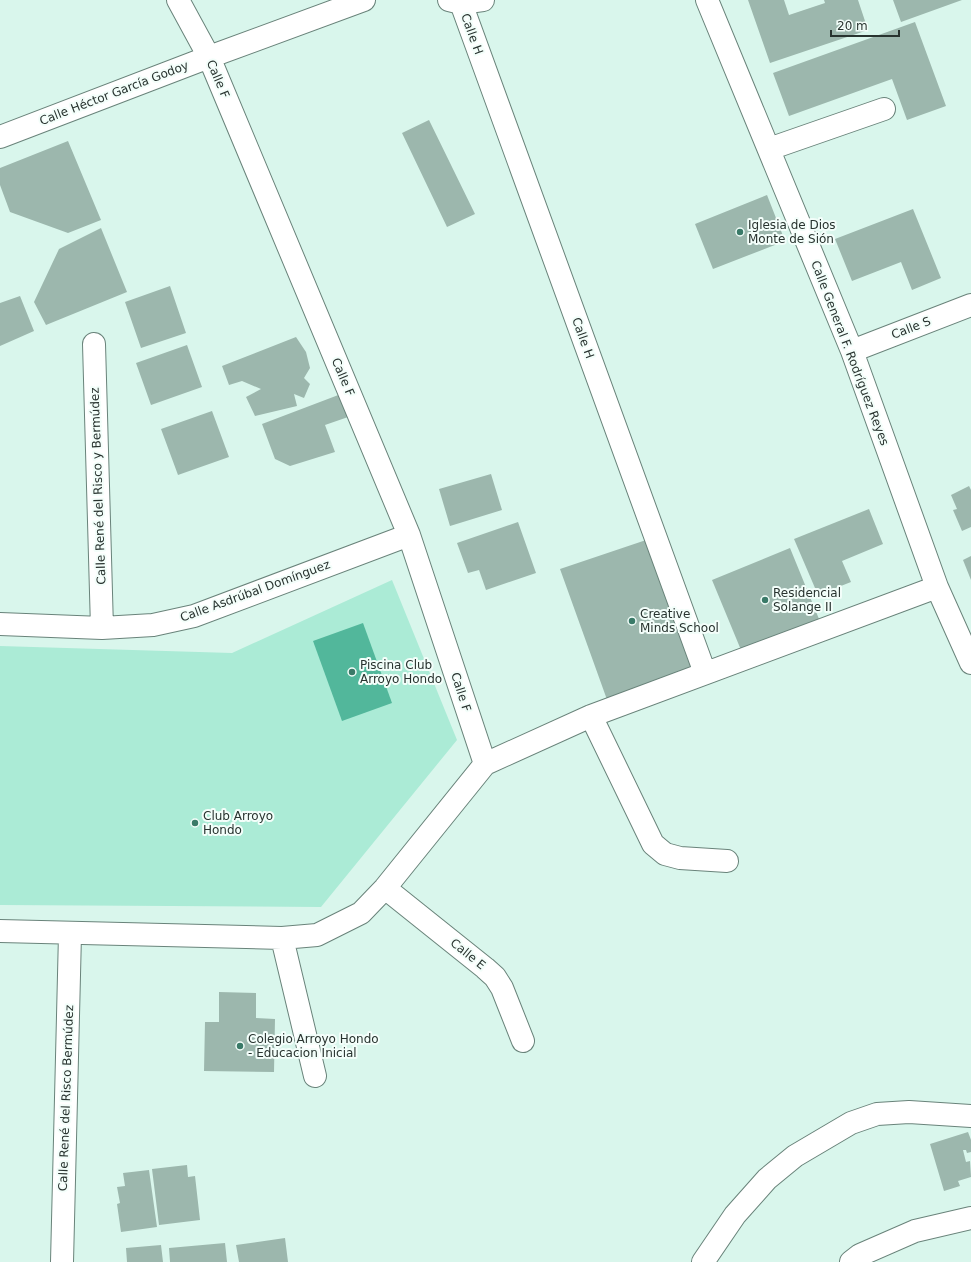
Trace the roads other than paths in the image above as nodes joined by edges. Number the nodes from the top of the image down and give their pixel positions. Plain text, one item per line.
1 (178, 0) edge
2 (364, 0) edge
3 (482, 0) edge
4 (707, 0) edge
5 (455, 2) edge
6 (209, 57) junction
7 (884, 109) dead end
8 (0, 137) edge
9 (769, 149) junction
10 (971, 305) edge
11 (94, 344) dead end
12 (852, 351) junction
13 (409, 535) junction
14 (937, 587) junction
15 (0, 624) edge
16 (102, 628) junction
17 (971, 663) edge
18 (704, 673) junction
19 (591, 716) junction
20 (485, 764) junction
21 (727, 861) dead end
22 (385, 888) junction
23 (0, 931) edge
24 (70, 934) junction
25 (282, 938) junction
26 (523, 1041) dead end
27 (315, 1076) dead end
28 (971, 1116) edge
29 (971, 1218) edge
30 (62, 1262) edge
31 (703, 1262) edge
32 (851, 1262) edge

1 - 6 street, Calle F
2 - 6 street, Calle Héctor García Godoy
3 - 5 street
4 - 9 street, Calle General F. Rodríguez Reyes
5 - 18 street, Calle H
6 - 8 street, Calle Héctor García Godoy
6 - 13 street, Calle F
7 - 9 street
9 - 12 street, Calle General F. Rodríguez Reyes
10 - 12 street, Calle S
11 - 16 street, Calle René del Risco y Bermúdez
12 - 14 street, Calle General F. Rodríguez Reyes
13 - 16 street, Calle Asdrúbal Domínguez
13 - 20 street, Calle F
14 - 17 street, Calle General F. Rodríguez Reyes
14 - 18 street
15 - 16 street, Calle Asdrúbal Domínguez
18 - 19 street
19 - 20 street
19 - 21 street
20 - 22 street
22 - 25 street
22 - 26 street, Calle E
23 - 24 street
24 - 25 street
24 - 30 street, Calle René del Risco Bermúdez
25 - 27 street
28 - 31 street
29 - 32 street

